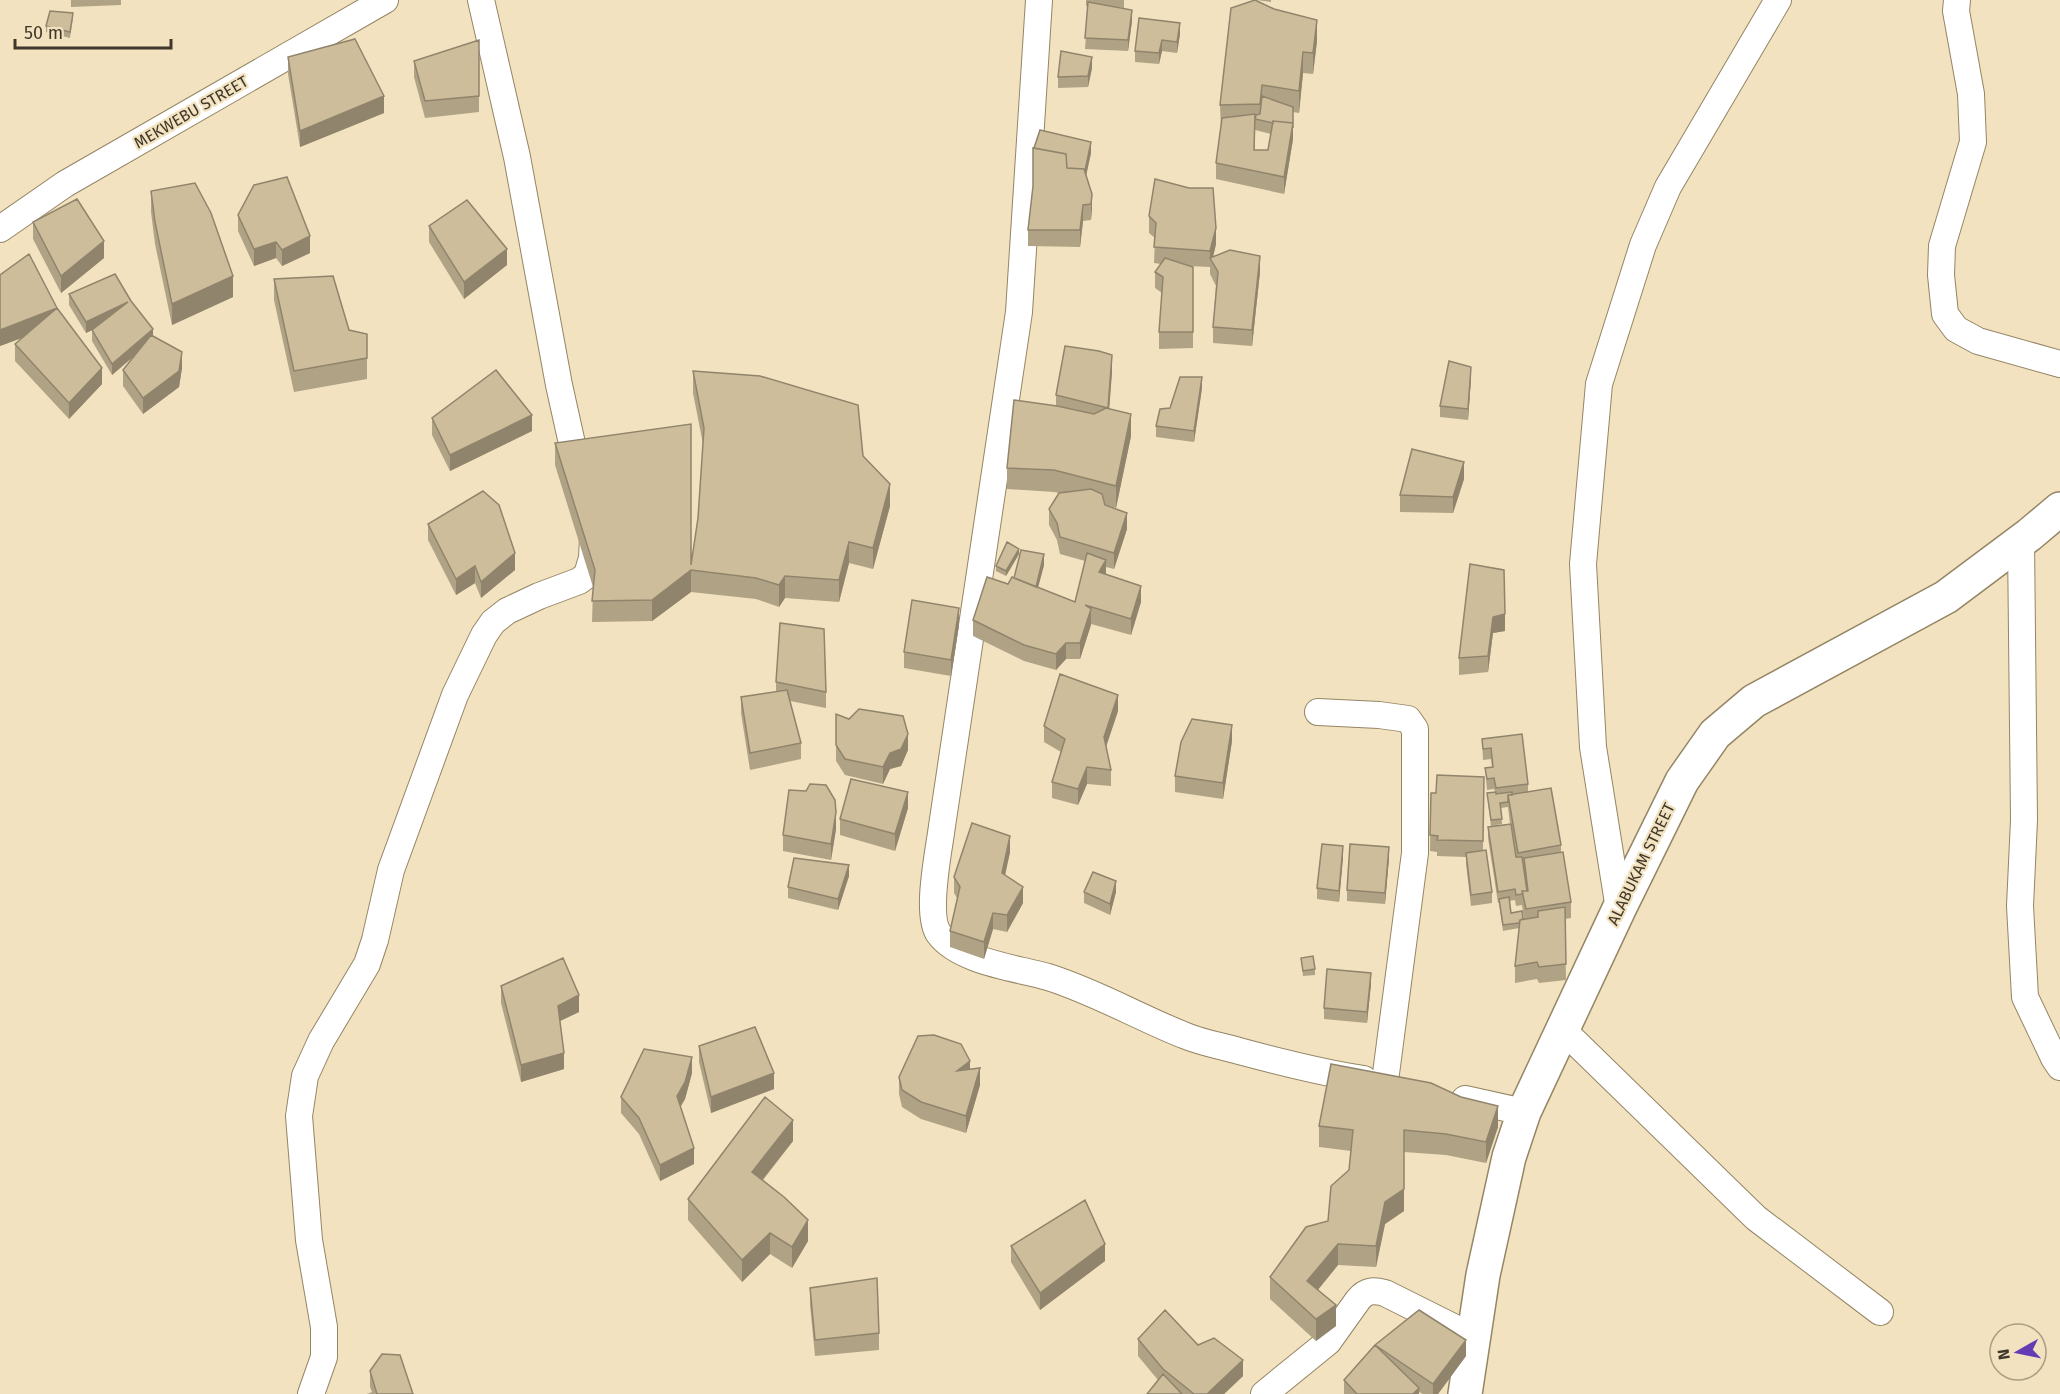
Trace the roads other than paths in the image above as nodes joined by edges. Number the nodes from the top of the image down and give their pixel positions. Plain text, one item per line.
1 (385, 0) edge
2 (481, 0) edge
3 (1039, 0) edge
4 (1778, 0) edge
5 (1957, 0) edge
6 (0, 229) edge
7 (2060, 364) edge
8 (2060, 509) edge
9 (2021, 541) junction
10 (1318, 712) dead end
11 (1619, 909) junction
12 (1563, 1030) junction
13 (2060, 1067) edge
14 (1443, 1094) edge
15 (1524, 1112) junction
16 (1880, 1312) dead end
17 (1473, 1337) junction
18 (311, 1394) edge
19 (1264, 1394) edge
20 (1464, 1394) edge

1 - 6 street, MEKWEBU STREET
2 - 18 street
3 - 10 street
4 - 11 street
5 - 7 street
8 - 9 street, ALABUKAM STREET
9 - 11 street, ALABUKAM STREET
9 - 13 street
11 - 12 street, ALABUKAM STREET
12 - 15 street, ALABUKAM STREET
12 - 16 street
14 - 15 street
15 - 17 street, ALABUKAM STREET
17 - 19 street
17 - 20 street, ALABUKAM STREET

